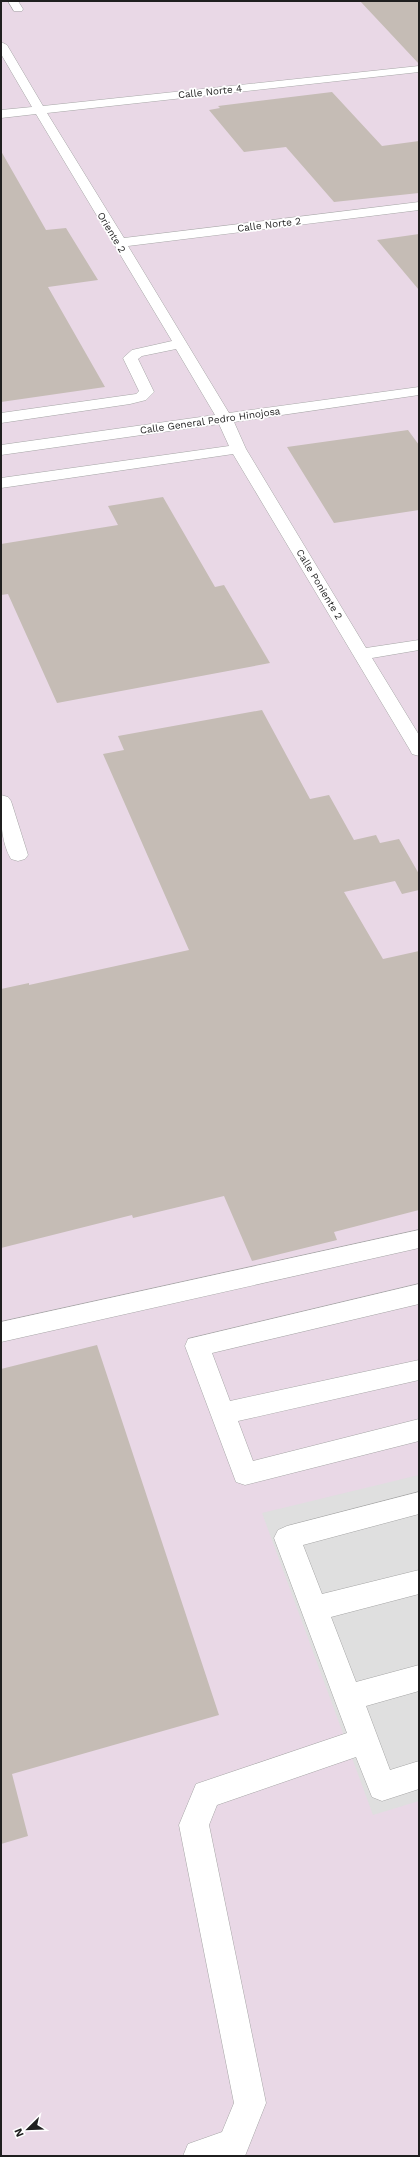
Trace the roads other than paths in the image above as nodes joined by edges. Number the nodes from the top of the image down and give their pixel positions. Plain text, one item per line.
1 (1, 45) edge
2 (419, 69) edge
3 (39, 110) junction
4 (1, 114) edge
5 (419, 206) edge
6 (119, 243) junction
7 (179, 344) junction
8 (419, 391) edge
9 (224, 417) junction
10 (1, 418) edge
11 (238, 449) junction
12 (1, 450) edge
13 (1, 483) edge
14 (419, 645) edge
15 (362, 654) junction
16 (419, 750) edge
17 (1, 801) edge
18 (18, 855) dead end
19 (419, 1239) edge
20 (419, 1294) edge
21 (1, 1332) edge
22 (419, 1370) edge
23 (224, 1413) junction
24 (419, 1430) edge
25 (419, 1503) edge
26 (419, 1582) edge
27 (314, 1609) junction
28 (419, 1678) edge
29 (348, 1698) junction
30 (364, 1741) junction
31 (419, 1775) edge
32 (200, 2156) edge

1 - 3 street, Oriente 2
2 - 3 street, Calle Norte 4
3 - 4 street, Calle Norte 4
3 - 6 street, Oriente 2
5 - 6 street, Calle Norte 2
6 - 7 street, Oriente 2
7 - 9 street, Oriente 2
7 - 10 street
8 - 9 street, Calle General Pedro Hinojosa
9 - 11 street, Calle Poniente 2
9 - 12 street, Calle General Pedro Hinojosa
11 - 13 street
11 - 15 street, Calle Poniente 2
14 - 15 street
15 - 16 street, Calle Poniente 2
17 - 18 street
19 - 21 street
20 - 23 street
22 - 23 street
23 - 24 street
25 - 27 street
26 - 27 street
27 - 29 street
28 - 29 street
29 - 30 street
30 - 31 street
30 - 32 street

